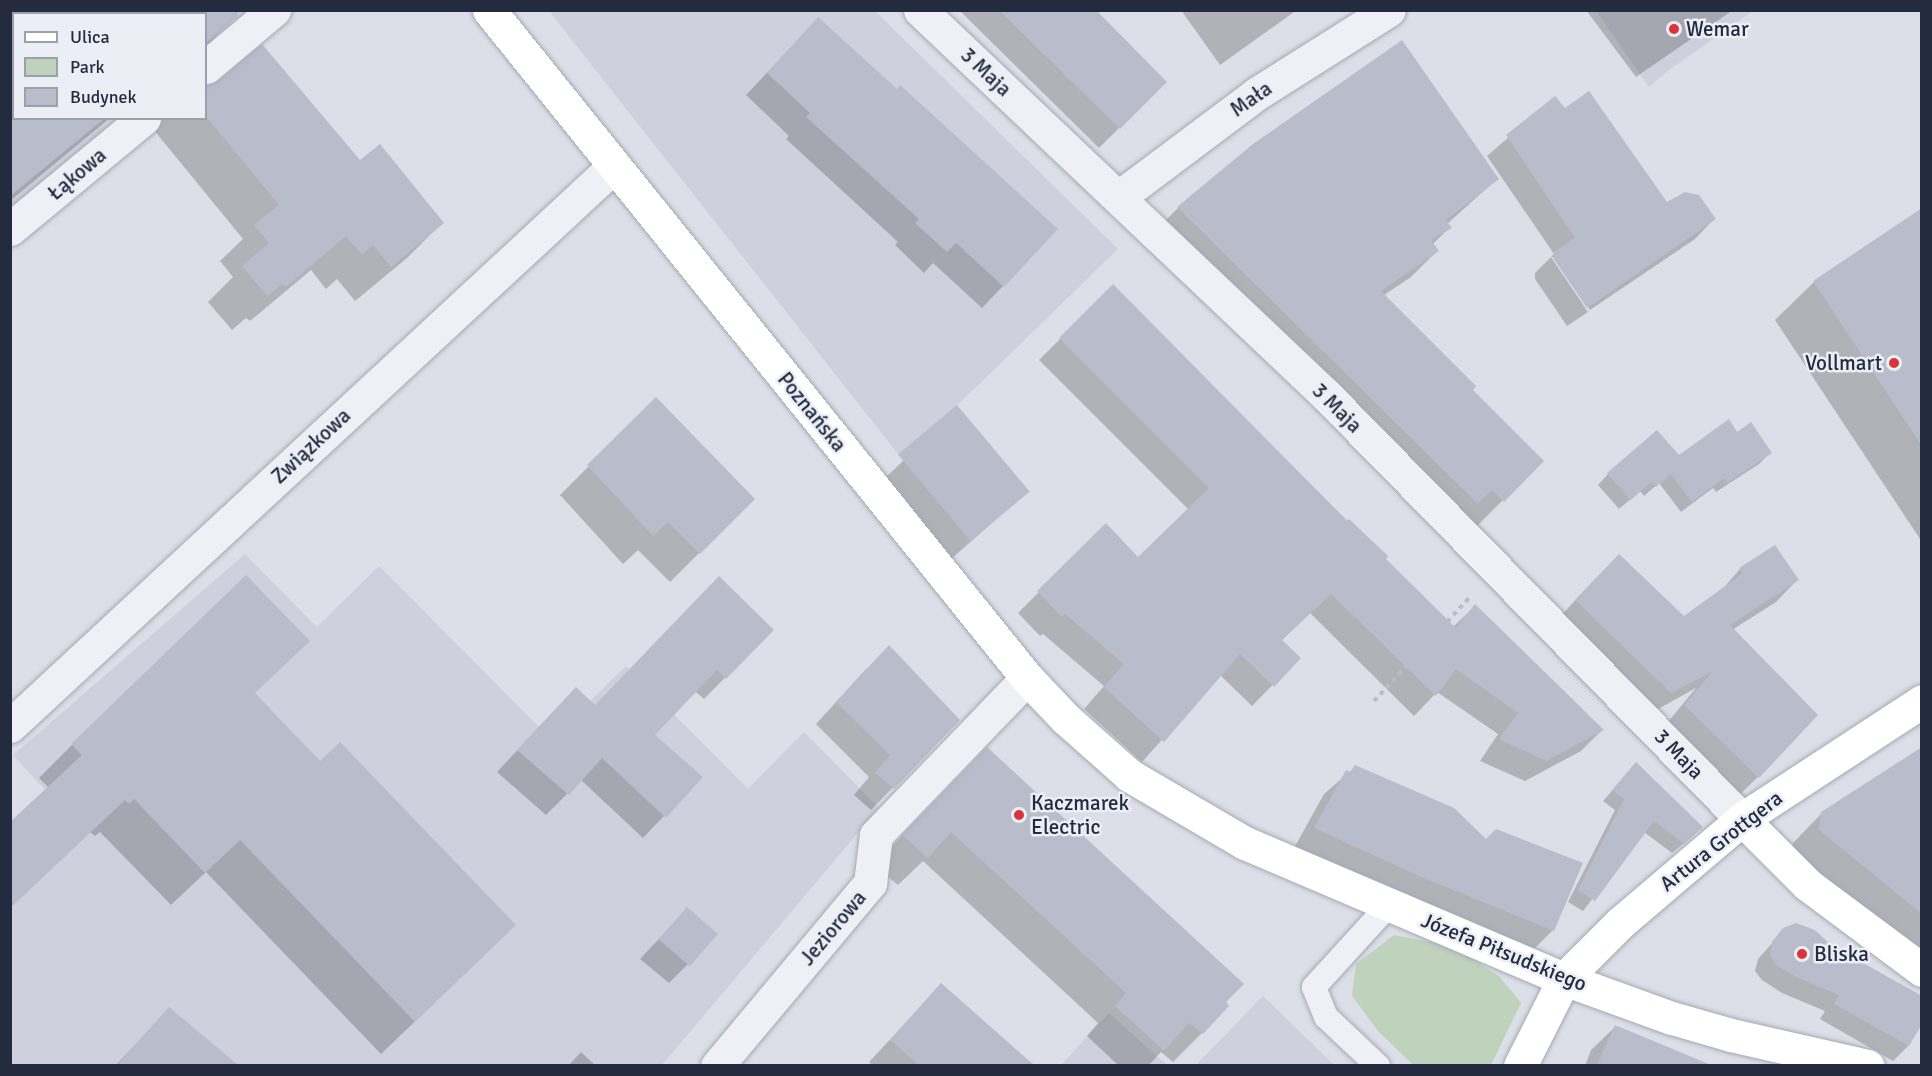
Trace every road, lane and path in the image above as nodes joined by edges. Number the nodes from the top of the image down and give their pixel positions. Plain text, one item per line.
1 (274, 10) edge
2 (489, 10) edge
3 (920, 10) edge
4 (1389, 10) edge
5 (207, 66) edge
6 (142, 120) edge
7 (613, 167) junction
8 (1119, 197) junction
9 (10, 229) edge
10 (1496, 568) junction
11 (1027, 678) junction
12 (1374, 701) dead end
13 (1922, 701) edge
14 (10, 726) edge
15 (1156, 793) joint
16 (1742, 819) junction
17 (1389, 904) junction
18 (1922, 970) edge
19 (1564, 979) junction
20 (717, 1065) edge
21 (1378, 1065) edge
22 (1520, 1065) edge
23 (1868, 1065) edge

1 - 5 street
2 - 7 street, Poznańska
3 - 8 street, 3 Maja
4 - 8 street, Mała
6 - 9 street, Łąkowa
7 - 11 street, Poznańska
7 - 14 street, Związkowa
8 - 10 street, 3 Maja
10 - 12 path
10 - 16 street, 3 Maja
11 - 15 street, Poznańska
11 - 20 street, Jeziorowa
13 - 16 street, Artura Grottgera
15 - 17 street, Józefa Piłsudskiego
16 - 18 street
16 - 19 street, Artura Grottgera
17 - 19 street, Józefa Piłsudskiego
17 - 21 lane
19 - 22 street, Artura Grottgera
19 - 23 street, Józefa Piłsudskiego

